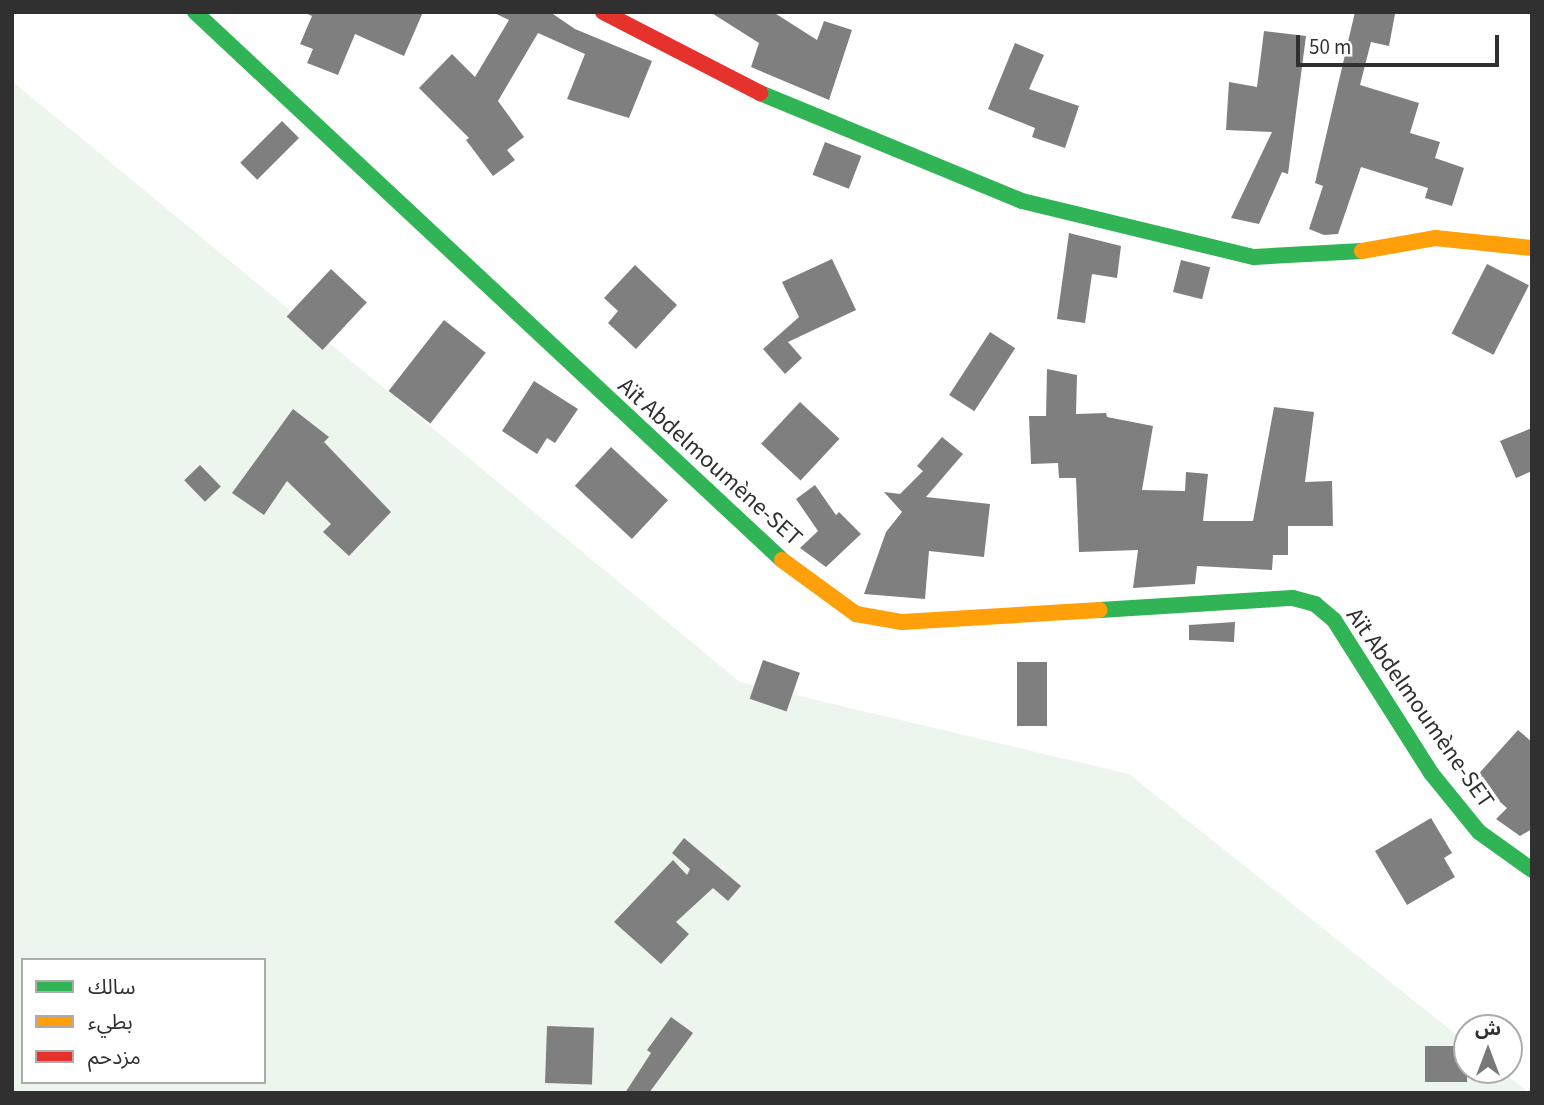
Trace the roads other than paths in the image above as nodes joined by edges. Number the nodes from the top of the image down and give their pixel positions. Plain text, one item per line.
1 (195, 12) edge
2 (603, 12) edge
3 (1532, 248) edge
4 (1532, 870) edge

1 - 4 street, Aït Abdelmoumène-SET
2 - 3 street

